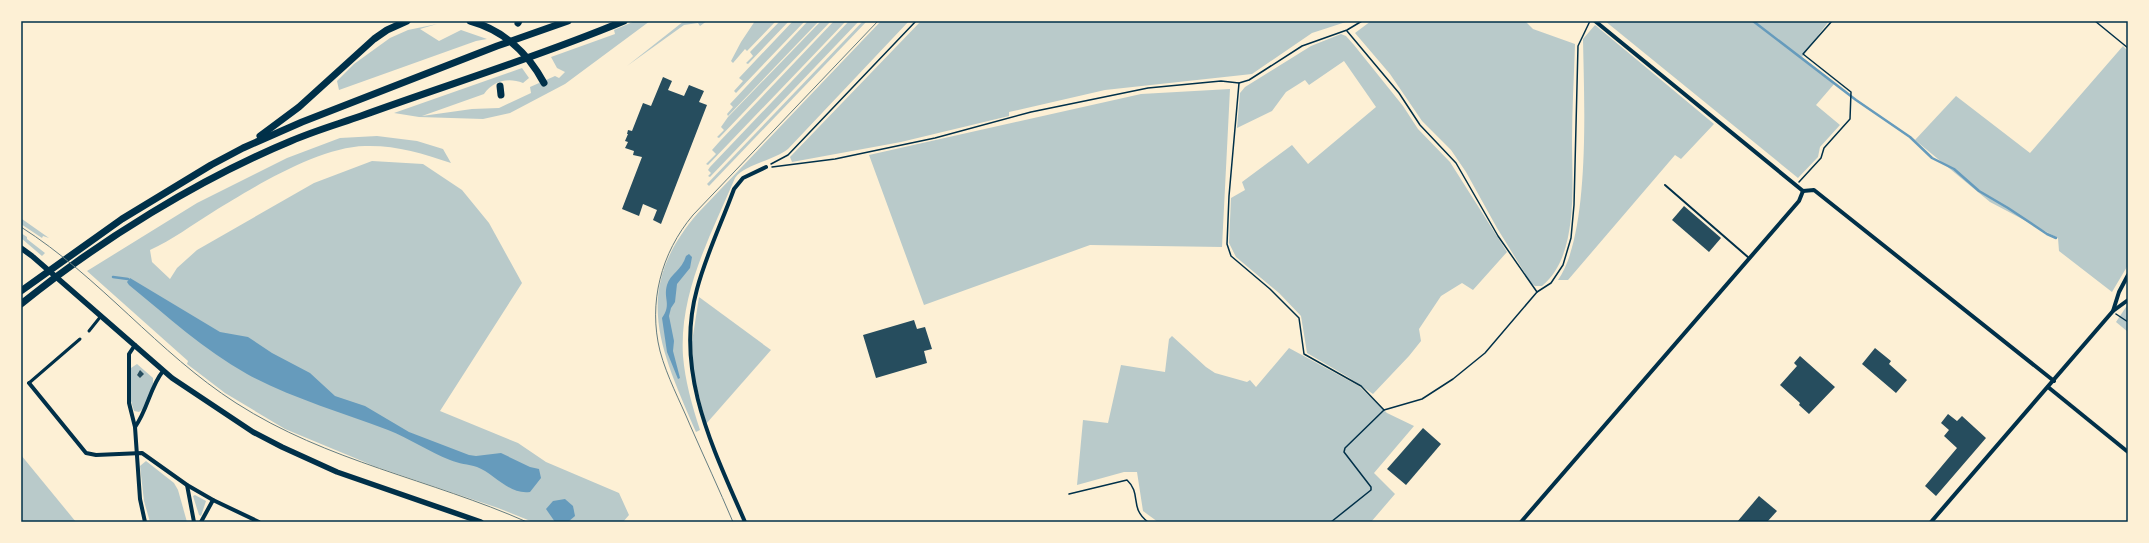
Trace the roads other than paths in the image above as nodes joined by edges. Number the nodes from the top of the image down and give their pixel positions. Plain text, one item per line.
1 (407, 21) edge
2 (470, 21) edge
3 (568, 21) edge
4 (624, 21) edge
5 (1595, 21) edge
6 (544, 83) dead end
7 (500, 86) dead end
8 (501, 95) dead end
9 (243, 148) junction
10 (766, 167) road end
11 (1665, 185) dead end
12 (1803, 190) junction
13 (21, 248) edge
14 (1750, 258) junction
15 (2128, 275) edge
16 (21, 291) edge
17 (2128, 300) edge
18 (21, 304) edge
19 (2113, 311) junction
20 (101, 316) junction
21 (89, 331) dead end
22 (80, 339) dead end
23 (135, 345) junction
24 (163, 371) junction
25 (2054, 380) junction
26 (29, 382) joint
27 (2048, 387) junction
28 (135, 427) junction
29 (2128, 452) edge
30 (137, 453) junction
31 (186, 485) junction
32 (213, 500) junction
33 (145, 522) edge
34 (194, 522) edge
35 (201, 522) edge
36 (260, 522) edge
37 (481, 522) edge
38 (745, 522) edge
39 (1521, 522) edge
40 (1931, 522) edge

1 - 9 highway
2 - 6 highway
3 - 9 highway
4 - 18 highway
5 - 12 street
7 - 8 highway
9 - 16 highway
10 - 38 street
11 - 14 lane
12 - 14 street
12 - 25 street
13 - 20 main road
14 - 39 street
15 - 19 street
17 - 19 street
19 - 25 street
20 - 21 street
20 - 23 main road
22 - 26 street
23 - 24 main road
23 - 28 street
24 - 28 street
24 - 37 main road
25 - 27 street
26 - 30 street
27 - 29 street
27 - 40 street
28 - 30 street
30 - 31 street
30 - 33 street
31 - 32 street
31 - 34 street
32 - 35 street
32 - 36 street

